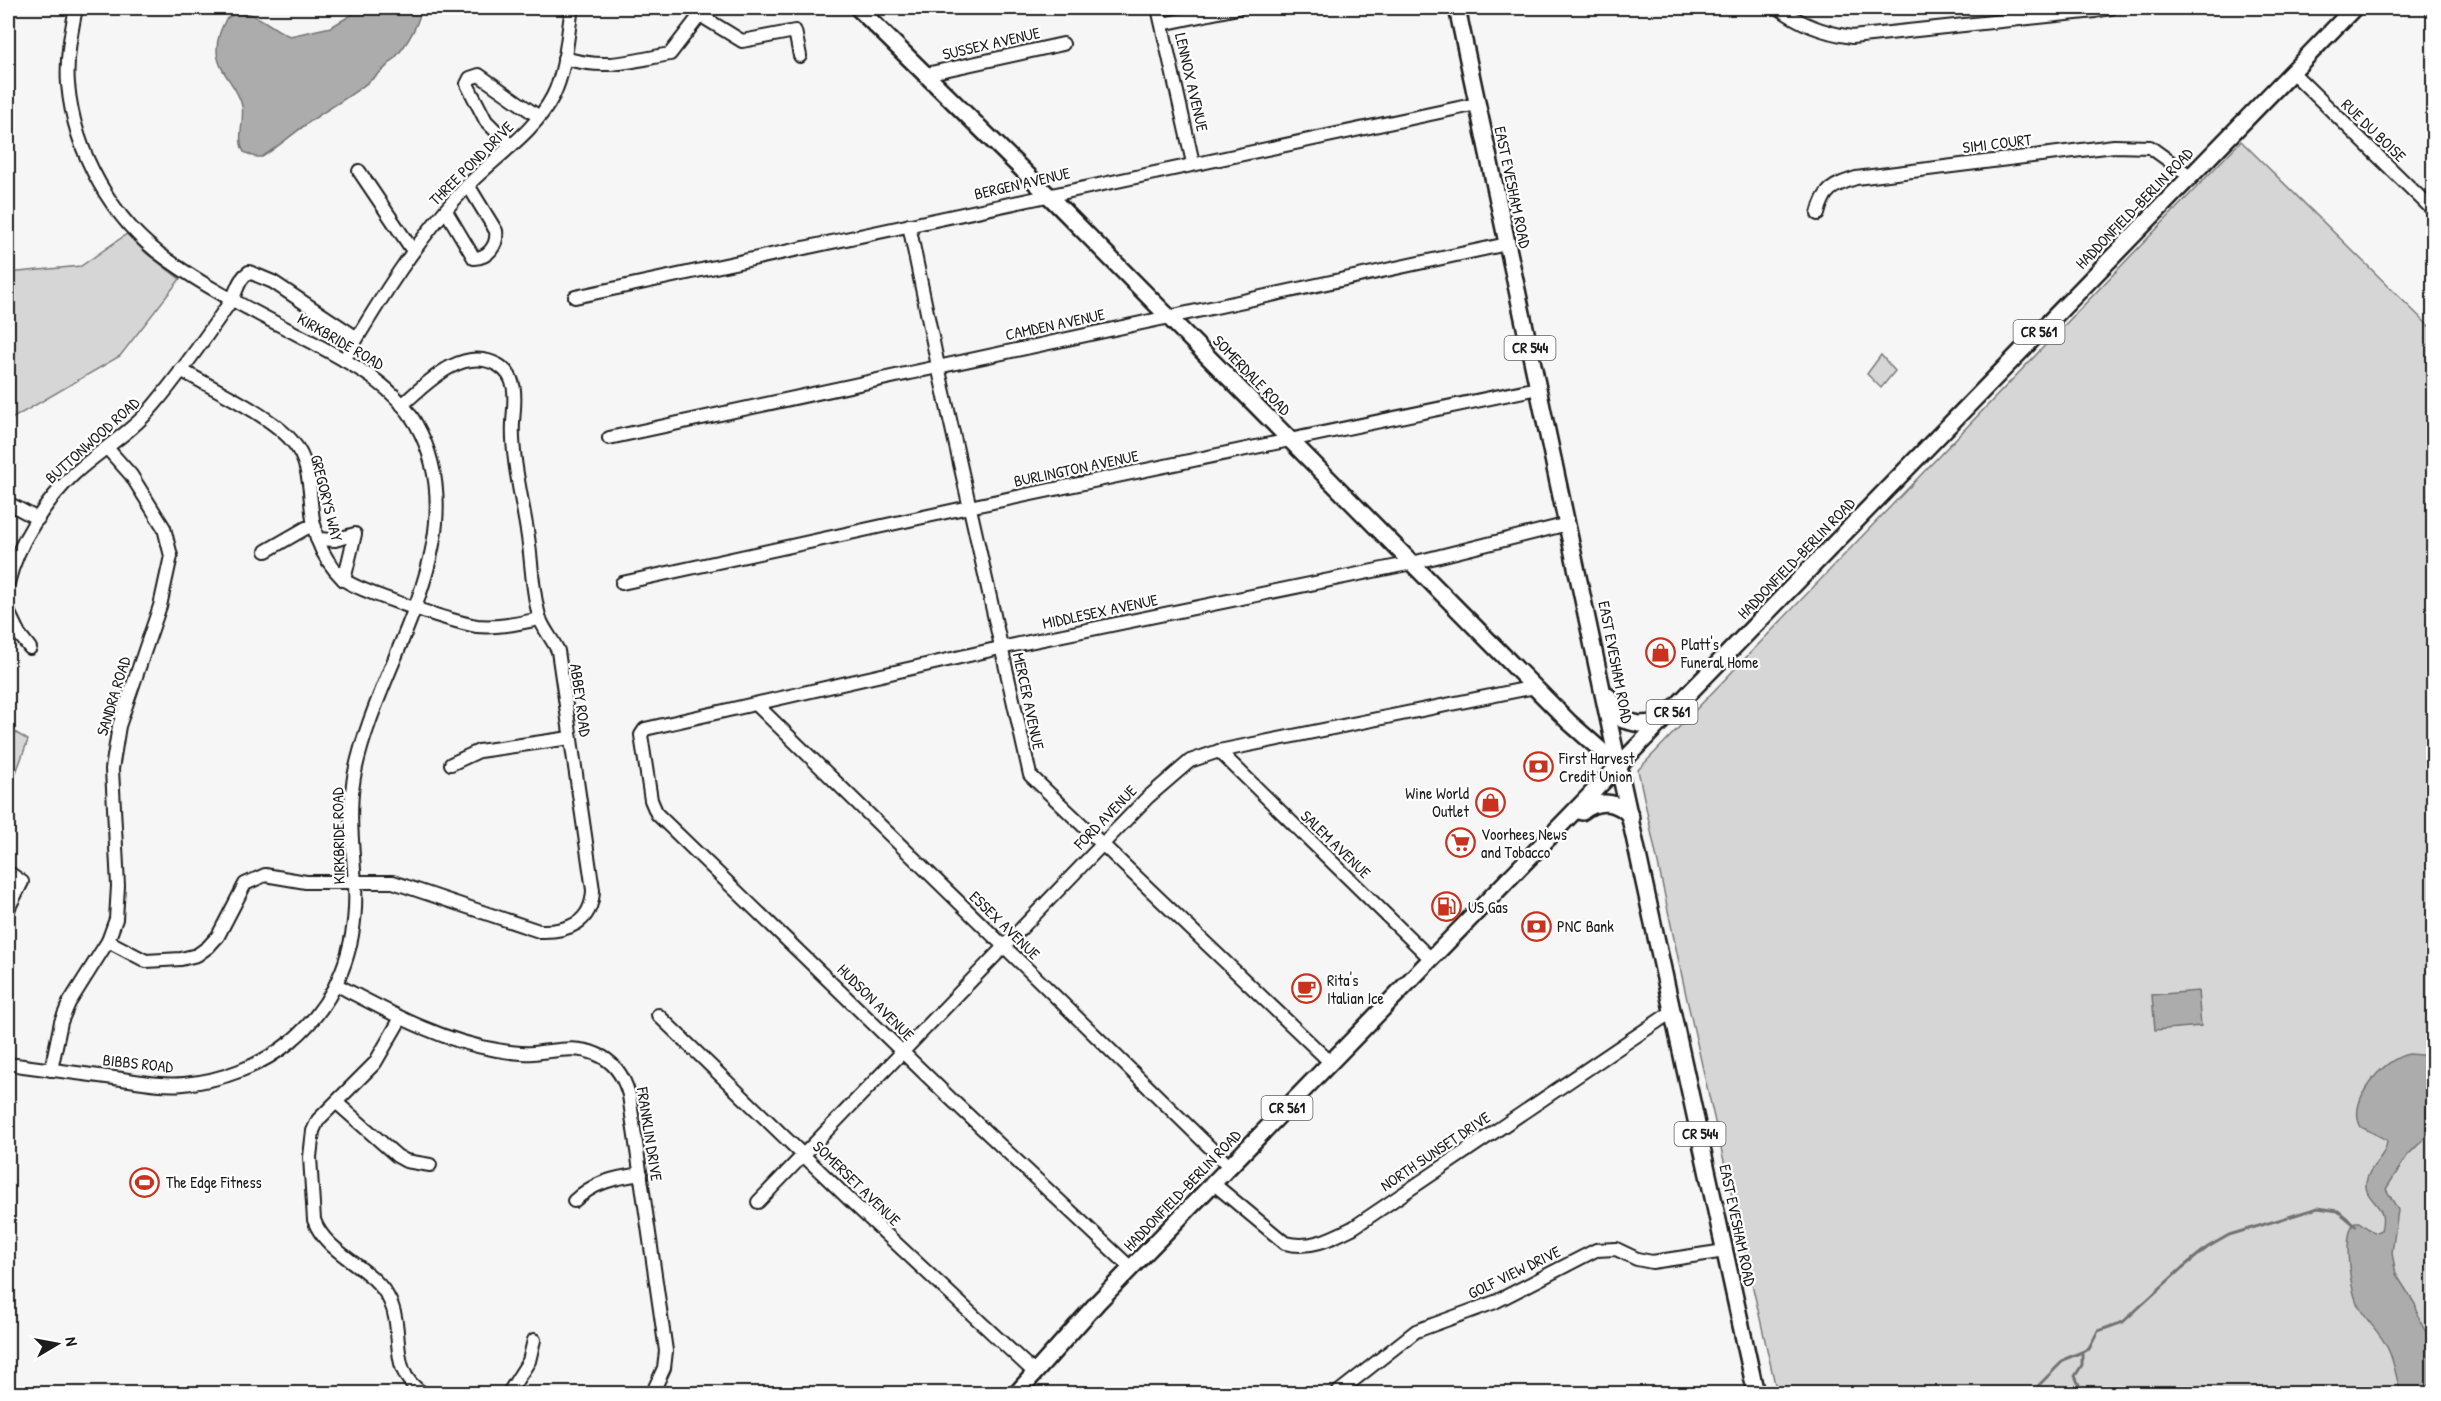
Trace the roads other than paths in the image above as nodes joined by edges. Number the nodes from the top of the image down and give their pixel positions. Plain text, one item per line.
1 (76, 8) edge
2 (572, 8) edge
3 (858, 8) edge
4 (1158, 8) edge
5 (1238, 8) edge
6 (1457, 8) edge
7 (1779, 8) edge
8 (2111, 8) edge
9 (2354, 8) edge
10 (699, 11) edge
11 (1162, 24) junction
12 (1063, 44) dead end
13 (800, 56) dead end
14 (564, 58) junction
15 (2292, 72) junction
16 (926, 74) junction
17 (1477, 104) junction
18 (539, 117) junction
19 (511, 146) junction
20 (1193, 163) junction
21 (359, 171) dead end
22 (2190, 176) junction
23 (468, 185) junction
24 (1047, 194) junction
25 (446, 211) junction
26 (2433, 211) edge
27 (1818, 214) dead end
28 (909, 225) junction
29 (1507, 244) junction
30 (413, 251) junction
31 (574, 297) dead end
32 (232, 299) junction
33 (1168, 316) junction
34 (357, 338) junction
35 (344, 360) junction
36 (938, 366) junction
37 (181, 370) junction
38 (1538, 388) junction
39 (402, 405) junction
40 (609, 438) dead end
41 (1290, 440) junction
42 (107, 447) junction
43 (8, 503) edge
44 (969, 507) junction
45 (38, 519) junction
46 (1569, 524) junction
47 (316, 533) junction
48 (266, 551) dead end
49 (1412, 563) junction
50 (344, 580) junction
51 (8, 583) edge
52 (622, 584) dead end
53 (414, 606) junction
54 (8, 611) edge
55 (540, 619) junction
56 (30, 648) dead end
57 (1000, 648) junction
58 (1535, 687) junction
59 (1603, 688) junction
60 (758, 705) junction
61 (1669, 716) junction
62 (641, 735) joint
63 (570, 738) junction
64 (1219, 751) junction
65 (451, 764) dead end
66 (1620, 767) junction
67 (1576, 812) junction
68 (1631, 817) junction
69 (1103, 843) junction
70 (8, 872) edge
71 (355, 883) junction
72 (8, 909) edge
73 (108, 942) junction
74 (1003, 946) junction
75 (1431, 959) junction
76 (337, 985) junction
77 (1673, 1011) junction
78 (658, 1015) dead end
79 (401, 1018) junction
80 (902, 1051) junction
81 (1331, 1063) junction
82 (8, 1064) edge
83 (51, 1070) junction
84 (337, 1103) junction
85 (802, 1154) junction
86 (430, 1165) dead end
87 (1230, 1167) junction
88 (640, 1174) junction
89 (1214, 1184) junction
90 (574, 1201) dead end
91 (758, 1202) dead end
92 (1725, 1251) junction
93 (1131, 1268) junction
94 (534, 1340) dead end
95 (1035, 1373) junction
96 (424, 1394) edge
97 (508, 1394) edge
98 (652, 1394) edge
99 (1016, 1394) edge
100 (1336, 1394) edge
101 (1756, 1394) edge

1 - 32 street, KIRKBRIDE ROAD
2 - 14 street, THREE POND DRIVE
3 - 16 main road, SOMERDALE ROAD
4 - 11 street, LENNOX AVENUE
5 - 11 street
6 - 17 main road, EAST EVESHAM ROAD / CR 544
7 - 8 street
9 - 15 main road, HADDONFIELD-BERLIN ROAD / CR 561
10 - 13 street
10 - 14 street
11 - 20 street, LENNOX AVENUE
12 - 16 street, SUSSEX AVENUE
14 - 18 street, THREE POND DRIVE
15 - 22 main road, HADDONFIELD-BERLIN ROAD / CR 561
15 - 26 street, RUE DU BOISE
16 - 24 main road, SOMERDALE ROAD
17 - 20 street, BERGEN AVENUE
17 - 29 main road, EAST EVESHAM ROAD / CR 544
18 - 19 street, THREE POND DRIVE
18 - 19 street
19 - 23 street, THREE POND DRIVE
20 - 24 street, BERGEN AVENUE
21 - 30 street
22 - 27 street, SIMI COURT
22 - 61 main road, HADDONFIELD-BERLIN ROAD / CR 561
23 - 25 street, THREE POND DRIVE
23 - 25 street
24 - 28 street, BERGEN AVENUE
24 - 33 main road, SOMERDALE ROAD
25 - 30 street, THREE POND DRIVE
28 - 31 street, BERGEN AVENUE
28 - 36 street, MERCER AVENUE
29 - 33 street, CAMDEN AVENUE
29 - 38 main road, EAST EVESHAM ROAD / CR 544
30 - 34 street, THREE POND DRIVE
32 - 34 street, BUTTONWOOD ROAD
32 - 35 street, KIRKBRIDE ROAD
32 - 37 street, BUTTONWOOD ROAD
33 - 36 street, CAMDEN AVENUE
33 - 41 main road, SOMERDALE ROAD
34 - 35 street, THREE POND DRIVE
35 - 39 street, KIRKBRIDE ROAD
36 - 40 street, CAMDEN AVENUE
36 - 44 street, MERCER AVENUE
37 - 42 street, BUTTONWOOD ROAD
37 - 47 street, GREGORYS WAY
38 - 41 street, BURLINGTON AVENUE
38 - 46 main road, EAST EVESHAM ROAD / CR 544
39 - 53 street, KIRKBRIDE ROAD
39 - 55 street, ABBEY ROAD
41 - 44 street, BURLINGTON AVENUE
41 - 49 main road, SOMERDALE ROAD
42 - 45 street, BUTTONWOOD ROAD
42 - 73 street, SANDRA ROAD
43 - 45 street
44 - 52 street, BURLINGTON AVENUE
44 - 57 street, MERCER AVENUE
45 - 51 street, BUTTONWOOD ROAD
46 - 49 street, MIDDLESEX AVENUE
46 - 59 main road, EAST EVESHAM ROAD / CR 544
47 - 48 street
47 - 50 street, GREGORYS WAY
47 - 50 street
49 - 57 street, MIDDLESEX AVENUE
49 - 58 main road, SOMERDALE ROAD
50 - 53 street, GREGORYS WAY
53 - 55 street, GREGORYS WAY
53 - 71 street, KIRKBRIDE ROAD
54 - 56 street
55 - 63 street, ABBEY ROAD
57 - 60 street, MIDDLESEX AVENUE
57 - 69 street, MERCER AVENUE
58 - 64 street, FORD AVENUE
58 - 66 main road, SOMERDALE ROAD
59 - 61 main road
59 - 66 main road, EAST EVESHAM ROAD / CR 544
60 - 62 street, MIDDLESEX AVENUE
60 - 74 street, ESSEX AVENUE
61 - 66 main road, HADDONFIELD-BERLIN ROAD / CR 561
62 - 80 street, HUDSON AVENUE
63 - 65 street
63 - 71 street, ABBEY ROAD
64 - 69 street, FORD AVENUE
64 - 75 street, SALEM AVENUE
66 - 67 main road, HADDONFIELD-BERLIN ROAD / CR 561
66 - 68 main road, EAST EVESHAM ROAD / CR 544
67 - 68 main road
67 - 75 main road, HADDONFIELD-BERLIN ROAD / CR 561
68 - 77 main road, EAST EVESHAM ROAD / CR 544
69 - 74 street, FORD AVENUE
69 - 81 street, MERCER AVENUE
70 - 72 street
71 - 73 street, ABBEY ROAD
71 - 76 street, KIRKBRIDE ROAD
73 - 83 street, SANDRA ROAD
74 - 80 street, FORD AVENUE
74 - 87 street, ESSEX AVENUE
75 - 81 main road, HADDONFIELD-BERLIN ROAD / CR 561
76 - 79 street, FRANKLIN DRIVE
76 - 83 street, BIBBS ROAD
77 - 89 street, NORTH SUNSET DRIVE
77 - 92 main road, EAST EVESHAM ROAD / CR 544
78 - 85 street, SOMERSET AVENUE
79 - 84 street
79 - 88 street, FRANKLIN DRIVE
80 - 85 street, FORD AVENUE
80 - 93 street, HUDSON AVENUE
81 - 87 main road, HADDONFIELD-BERLIN ROAD / CR 561
82 - 83 street, BIBBS ROAD
84 - 86 street
84 - 96 street
85 - 91 street, FORD AVENUE
85 - 95 street, SOMERSET AVENUE
87 - 89 main road, HADDONFIELD-BERLIN ROAD / CR 561
88 - 90 street
88 - 98 street, FRANKLIN DRIVE
89 - 93 main road, HADDONFIELD-BERLIN ROAD / CR 561
92 - 100 street, GOLF VIEW DRIVE
92 - 101 main road, EAST EVESHAM ROAD / CR 544
93 - 95 main road, HADDONFIELD-BERLIN ROAD / CR 561
94 - 97 street
95 - 99 main road, HADDONFIELD-BERLIN ROAD / CR 561

